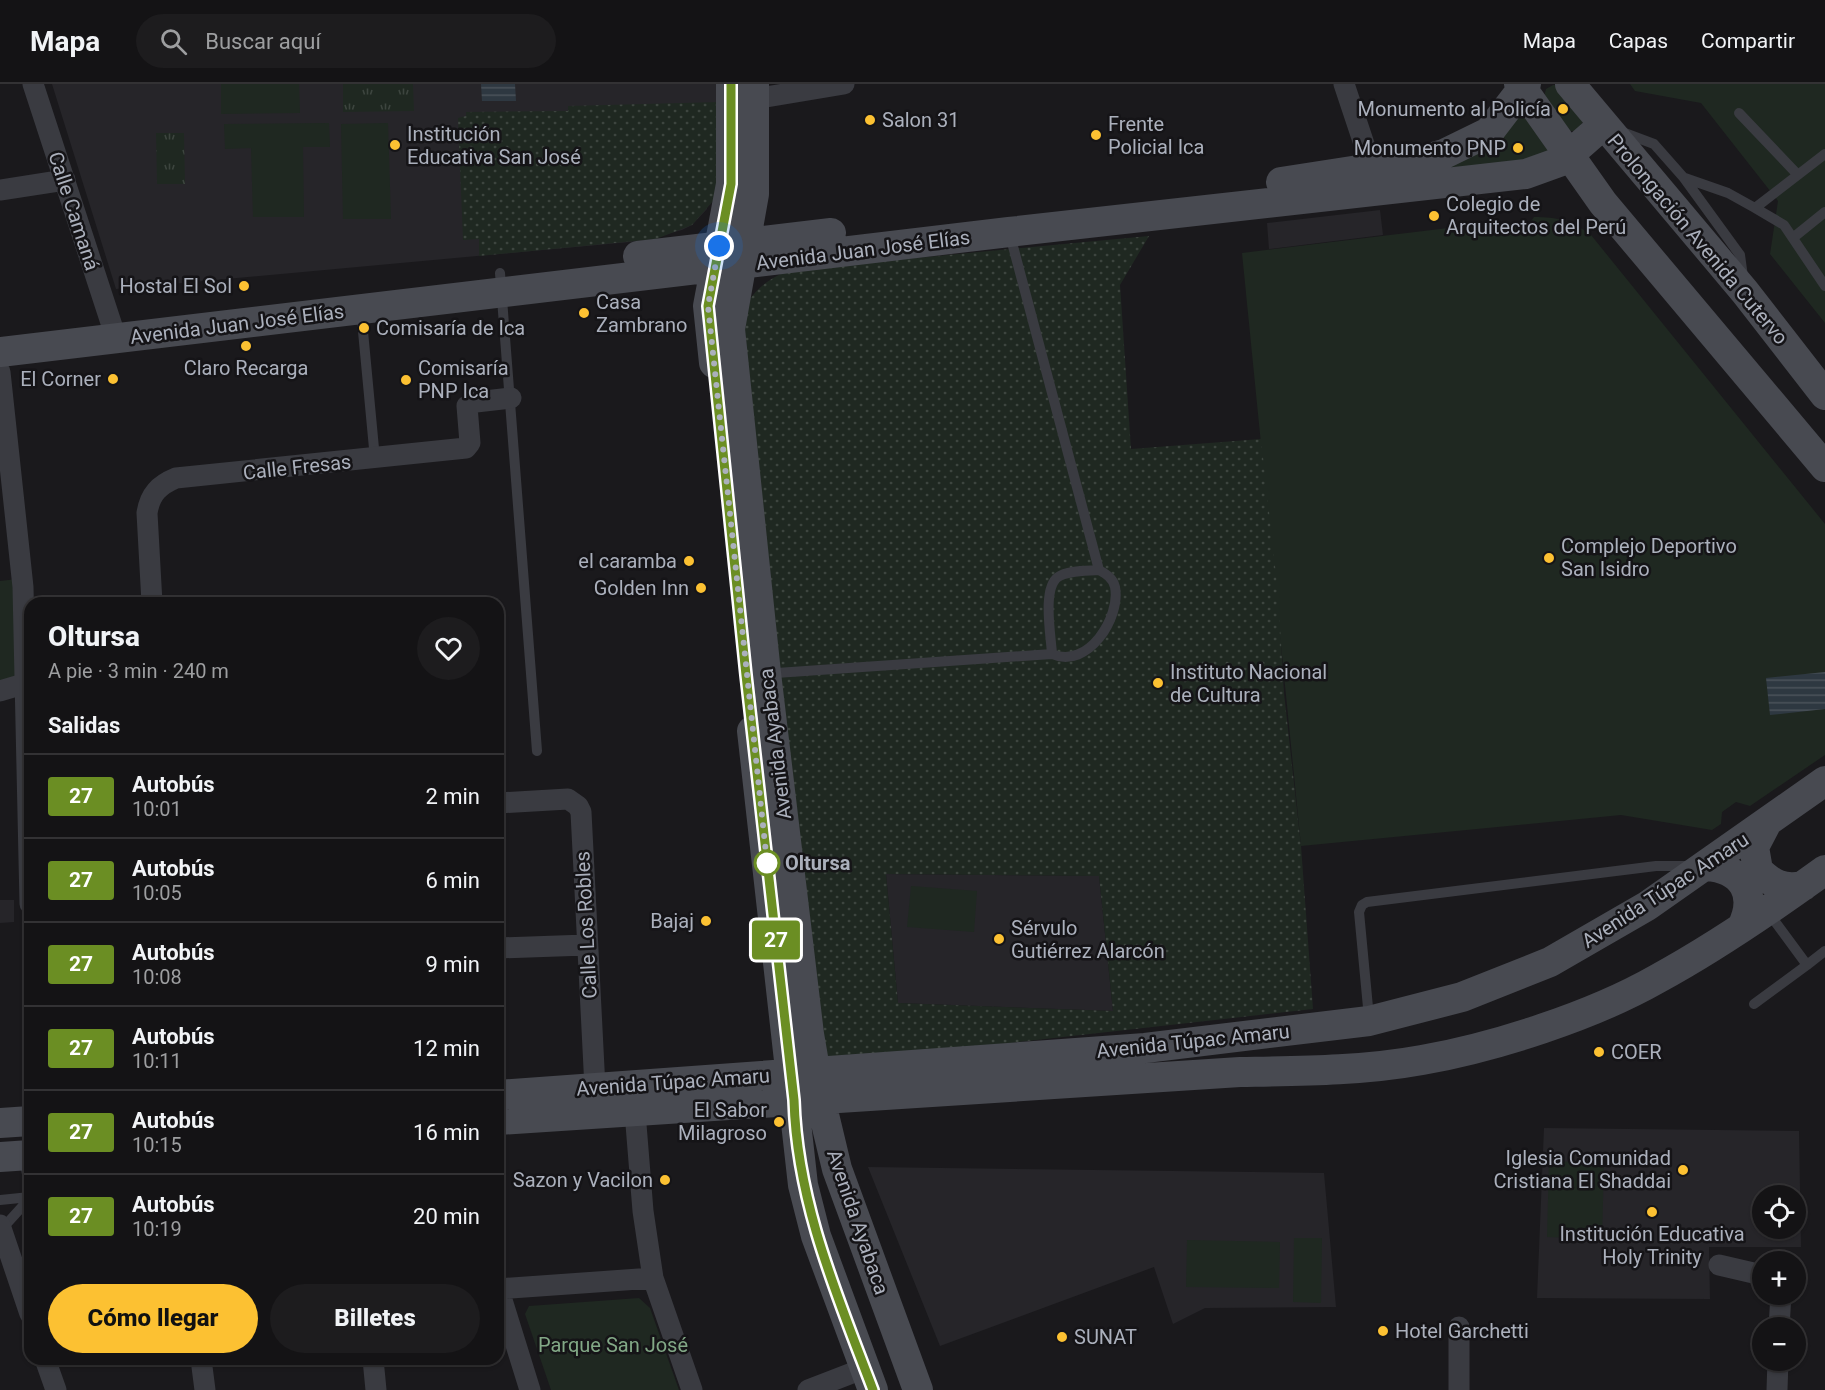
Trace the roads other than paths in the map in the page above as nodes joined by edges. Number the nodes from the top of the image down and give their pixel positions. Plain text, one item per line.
1 (33, 84) edge
2 (844, 84) edge
3 (1344, 84) edge
4 (1570, 84) edge
5 (1522, 85) edge
6 (743, 92) edge
7 (1739, 113) dead end
8 (1603, 125) junction
9 (1825, 154) edge
10 (1570, 155) junction
11 (1798, 175) junction
12 (1684, 178) junction
13 (1372, 179) junction
14 (65, 180) junction
15 (742, 189) junction
16 (0, 190) edge
17 (1755, 208) junction
18 (1825, 212) edge
19 (1009, 232) junction
20 (1794, 237) junction
21 (797, 248) junction
22 (730, 255) junction
23 (656, 264) junction
24 (501, 283) junction
25 (1825, 286) edge
26 (1745, 292) junction
27 (708, 306) junction
28 (361, 309) junction
29 (730, 329) junction
30 (113, 330) junction
31 (0, 335) edge
32 (0, 352) edge
33 (1792, 354) junction
34 (0, 372) edge
35 (1756, 382) junction
36 (1825, 395) edge
37 (511, 398) junction
38 (375, 459) junction
39 (1825, 466) edge
40 (7, 503) edge
41 (1099, 570) junction
42 (152, 597) edge
43 (24, 606) edge
44 (1052, 654) junction
45 (756, 674) junction
46 (24, 683) edge
47 (0, 691) edge
48 (537, 751) dead end
49 (1825, 781) edge
50 (504, 803) edge
51 (1766, 824) junction
52 (1707, 866) junction
53 (1814, 878) edge
54 (1767, 911) junction
55 (1742, 927) junction
56 (586, 945) junction
57 (504, 948) edge
58 (1825, 951) edge
59 (1807, 965) junction
60 (1754, 1004) dead end
61 (1369, 1021) junction
62 (1146, 1063) junction
63 (805, 1086) junction
64 (595, 1088) junction
65 (504, 1095) edge
66 (635, 1112) junction
67 (504, 1120) edge
68 (24, 1121) edge
69 (0, 1123) edge
70 (18, 1156) edge
71 (24, 1176) edge
72 (24, 1197) edge
73 (0, 1200) edge
74 (24, 1205) edge
75 (2, 1236) edge
76 (1719, 1265) dead end
77 (1752, 1273) edge
78 (653, 1278) junction
79 (504, 1288) edge
80 (24, 1297) edge
81 (504, 1307) edge
82 (1459, 1326) dead end
83 (47, 1365) edge
84 (202, 1365) edge
85 (374, 1365) edge
86 (1778, 1371) edge
87 (869, 1379) edge
88 (56, 1390) edge
89 (205, 1390) edge
90 (376, 1390) edge
91 (530, 1390) edge
92 (692, 1390) edge
93 (808, 1390) edge
94 (918, 1390) edge
95 (1459, 1390) edge
96 (1777, 1390) edge

1 - 14 street, Calle Camaná
2 - 6 street
3 - 13 street
4 - 8 street, Prolongación Avenida Cutervo
5 - 10 street
5 - 13 street, Avenida Juan José Elías
6 - 15 street, Avenida Ayabaca
7 - 11 lane
8 - 10 street, Avenida Juan José Elías
8 - 12 lane
8 - 26 street, Prolongación Avenida Cutervo
9 - 11 lane
10 - 13 street, Avenida Juan José Elías
10 - 35 street
11 - 17 lane
12 - 17 lane
12 - 26 lane
13 - 19 street, Avenida Juan José Elías
13 - 21 street, Avenida Juan José Elías
14 - 16 street
14 - 30 street, Calle Camaná
15 - 21 street
15 - 22 street, Avenida Ayabaca
15 - 23 street
17 - 20 lane
18 - 20 lane
19 - 21 street, Avenida Juan José Elías
19 - 41 lane
20 - 25 lane
21 - 22 street, Avenida Juan José Elías
21 - 29 street
22 - 23 street, Avenida Juan José Elías
22 - 27 street, Avenida Ayabaca
22 - 29 street, Avenida Ayabaca
23 - 24 street, Avenida Juan José Elías
23 - 27 street
24 - 28 street, Avenida Juan José Elías
24 - 30 street, Avenida Juan José Elías
24 - 37 lane
26 - 33 street, Prolongación Avenida Cutervo
27 - 45 street, Avenida Ayabaca
28 - 30 street, Avenida Juan José Elías
28 - 38 lane
29 - 45 street, Avenida Ayabaca
30 - 31 street, Avenida Juan José Elías
30 - 32 street, Avenida Juan José Elías
33 - 35 street
33 - 36 street, Prolongación Avenida Cutervo
34 - 40 street
35 - 39 street
37 - 38 street, Calle Fresas
37 - 48 lane
38 - 42 street, Calle Fresas
40 - 43 street
41 - 44 lane
41 - 44 lane
44 - 45 lane
45 - 63 street, Avenida Ayabaca
46 - 47 street
49 - 51 street, Avenida Túpac Amaru
50 - 56 street, Calle Los Robles
51 - 52 street, Avenida Túpac Amaru
51 - 53 street
52 - 55 street
52 - 61 street, Avenida Túpac Amaru
52 - 61 lane
53 - 54 street, Avenida Túpac Amaru
54 - 55 street, Avenida Túpac Amaru
54 - 59 lane
55 - 62 street, Avenida Túpac Amaru
56 - 57 street
56 - 64 street, Calle Los Robles
58 - 59 lane
59 - 60 lane
61 - 62 street, Avenida Túpac Amaru
62 - 63 street, Avenida Túpac Amaru
63 - 64 street, Avenida Túpac Amaru
63 - 66 street, Avenida Túpac Amaru
63 - 87 street, Avenida Ayabaca
63 - 94 street, Avenida Ayabaca
64 - 65 street, Avenida Túpac Amaru
66 - 67 street, Avenida Túpac Amaru
66 - 78 street
68 - 69 street
70 - 71 lane
72 - 73 lane
74 - 75 lane
75 - 80 street
76 - 77 street
78 - 79 street
78 - 92 street
81 - 91 street
82 - 95 street
83 - 88 street
84 - 89 street
85 - 90 street
86 - 96 street
87 - 93 street

